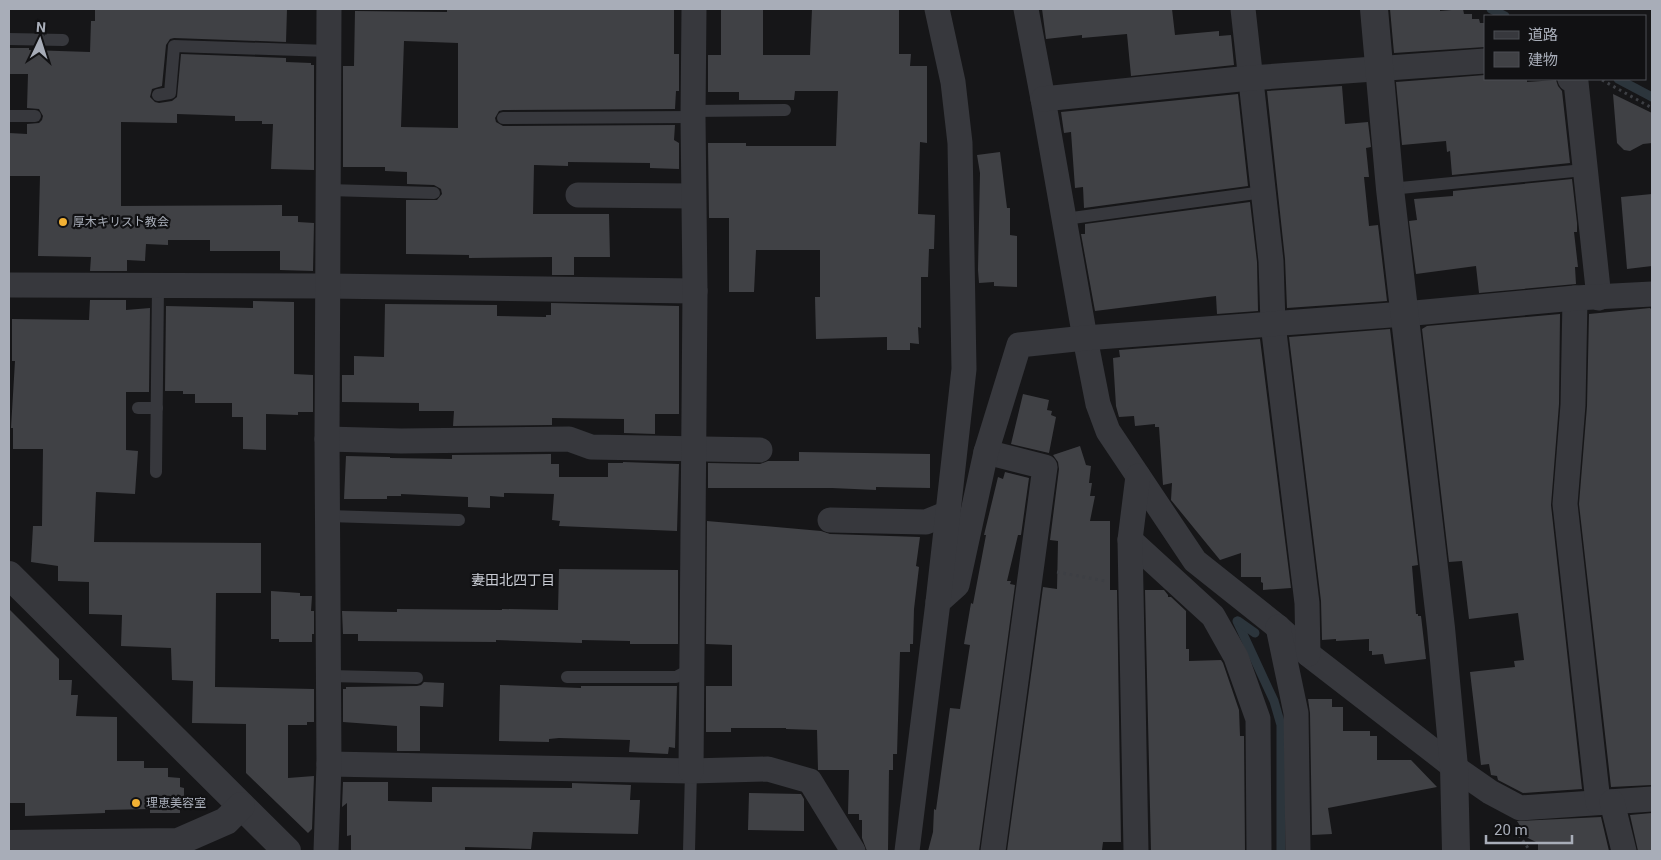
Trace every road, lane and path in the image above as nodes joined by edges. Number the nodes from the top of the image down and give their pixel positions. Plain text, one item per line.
1 (329, 9) edge
2 (694, 9) edge
3 (937, 9) edge
4 (1026, 9) edge
5 (1243, 9) edge
6 (1374, 9) edge
7 (9, 39) edge
8 (63, 40) dead end
9 (329, 50) junction
10 (1484, 61) edge
11 (1380, 69) junction
12 (1250, 78) junction
13 (1572, 80) edge
14 (1601, 80) edge
15 (158, 95) dead end
16 (1043, 99) junction
17 (1652, 108) edge
18 (785, 110) dead end
19 (693, 114) junction
20 (9, 116) edge
21 (35, 116) dead end
22 (503, 118) dead end
23 (1584, 170) junction
24 (1390, 189) junction
25 (328, 190) junction
26 (1264, 192) junction
27 (434, 193) dead end
28 (578, 195) dead end
29 (693, 196) junction
30 (1065, 219) junction
31 (9, 285) edge
32 (158, 286) junction
33 (327, 286) junction
34 (695, 291) junction
35 (1652, 294) edge
36 (1575, 298) junction
37 (1599, 298) junction
38 (1404, 314) junction
39 (1273, 324) junction
40 (1085, 338) junction
41 (138, 408) dead end
42 (157, 408) junction
43 (327, 440) junction
44 (692, 449) junction
45 (760, 450) dead end
46 (986, 452) junction
47 (156, 472) dead end
48 (1138, 476) junction
49 (948, 513) junction
50 (328, 516) junction
51 (458, 520) dead end
52 (830, 520) dead end
53 (1130, 540) junction
54 (1032, 568) junction
55 (9, 575) edge
56 (1131, 586) junction
57 (938, 602) junction
58 (1278, 627) junction
59 (1308, 654) junction
60 (691, 670) junction
61 (329, 676) junction
62 (567, 676) dead end
63 (417, 678) dead end
64 (329, 764) junction
65 (1454, 767) junction
66 (691, 770) junction
67 (1652, 799) edge
68 (1605, 802) junction
69 (241, 806) junction
70 (9, 844) edge
71 (287, 851) edge
72 (326, 851) edge
73 (689, 851) edge
74 (853, 851) edge
75 (907, 851) edge
76 (993, 851) edge
77 (1136, 851) edge
78 (1259, 851) edge
79 (1298, 851) edge
80 (1456, 851) edge
81 (1624, 851) edge

1 - 9 street
2 - 19 street
3 - 49 street
4 - 16 street
5 - 12 street
6 - 11 street
7 - 8 lane
9 - 15 lane
9 - 25 street
10 - 11 street
11 - 12 street
11 - 24 street
12 - 16 street
12 - 26 street
13 - 23 street
14 - 17 path
16 - 30 street
18 - 19 lane
19 - 22 lane
19 - 29 street
20 - 21 lane
23 - 24 lane
23 - 37 street
24 - 38 street
25 - 27 lane
25 - 33 street
26 - 30 lane
26 - 39 street
28 - 29 street
29 - 34 street
30 - 40 street
31 - 32 street
32 - 33 street
32 - 42 lane
33 - 34 street
33 - 43 street
34 - 44 street
35 - 37 street
36 - 37 street
36 - 38 street
36 - 68 street
38 - 39 street
38 - 65 street
39 - 40 street
39 - 59 street
40 - 46 street
40 - 48 street
41 - 42 lane
42 - 47 lane
43 - 44 street
43 - 50 street
44 - 45 street
44 - 60 street
46 - 54 street
46 - 57 street
48 - 53 street
48 - 58 street
49 - 52 street
49 - 57 street
50 - 51 lane
50 - 61 street
53 - 56 street
53 - 78 street
54 - 56 path
54 - 76 street
55 - 69 street
56 - 77 street
57 - 75 street
58 - 59 street
58 - 79 street
59 - 65 street
60 - 62 lane
60 - 66 street
61 - 63 lane
61 - 64 street
64 - 66 street
64 - 72 street
65 - 68 street
65 - 80 street
66 - 73 lane
66 - 74 street
67 - 68 street
68 - 81 street
69 - 70 street
69 - 71 street

